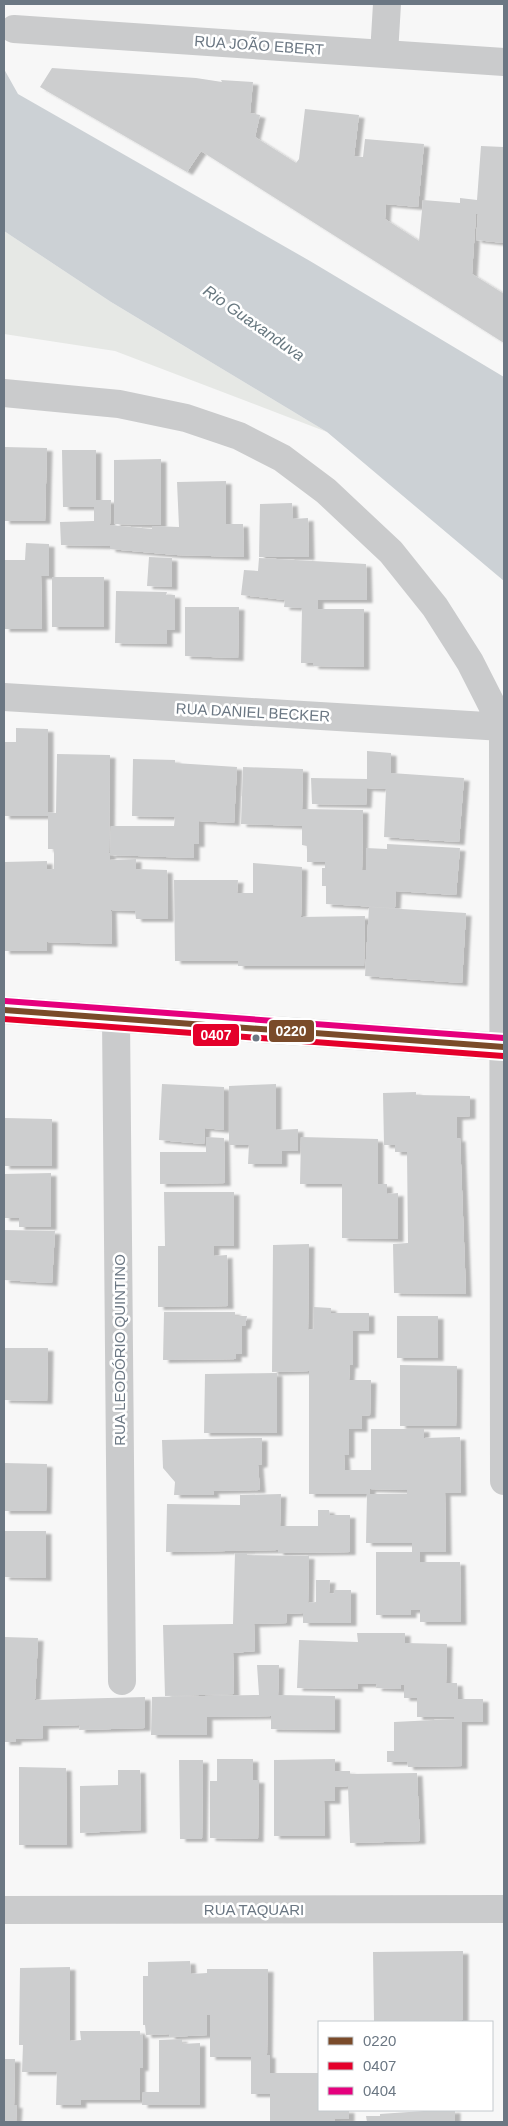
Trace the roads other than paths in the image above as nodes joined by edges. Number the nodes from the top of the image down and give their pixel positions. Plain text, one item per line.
1 (387, 4) edge
2 (14, 29) dead end
3 (384, 54) junction
4 (504, 62) edge
5 (4, 393) edge
6 (4, 697) edge
7 (503, 727) edge
8 (4, 1010) edge
9 (116, 1018) junction
10 (503, 1047) edge
11 (504, 1481) edge
12 (122, 1681) dead end
13 (504, 1909) edge
14 (4, 1910) edge

1 - 3 street
2 - 3 street, RUA JOÃO EBERT
3 - 4 street, RUA JOÃO EBERT
5 - 7 street
6 - 7 street, RUA DANIEL BECKER
7 - 10 street
8 - 9 street
9 - 10 street
9 - 12 street, RUA LEODÓRIO QUINTINO
10 - 11 street
13 - 14 street, RUA TAQUARI

